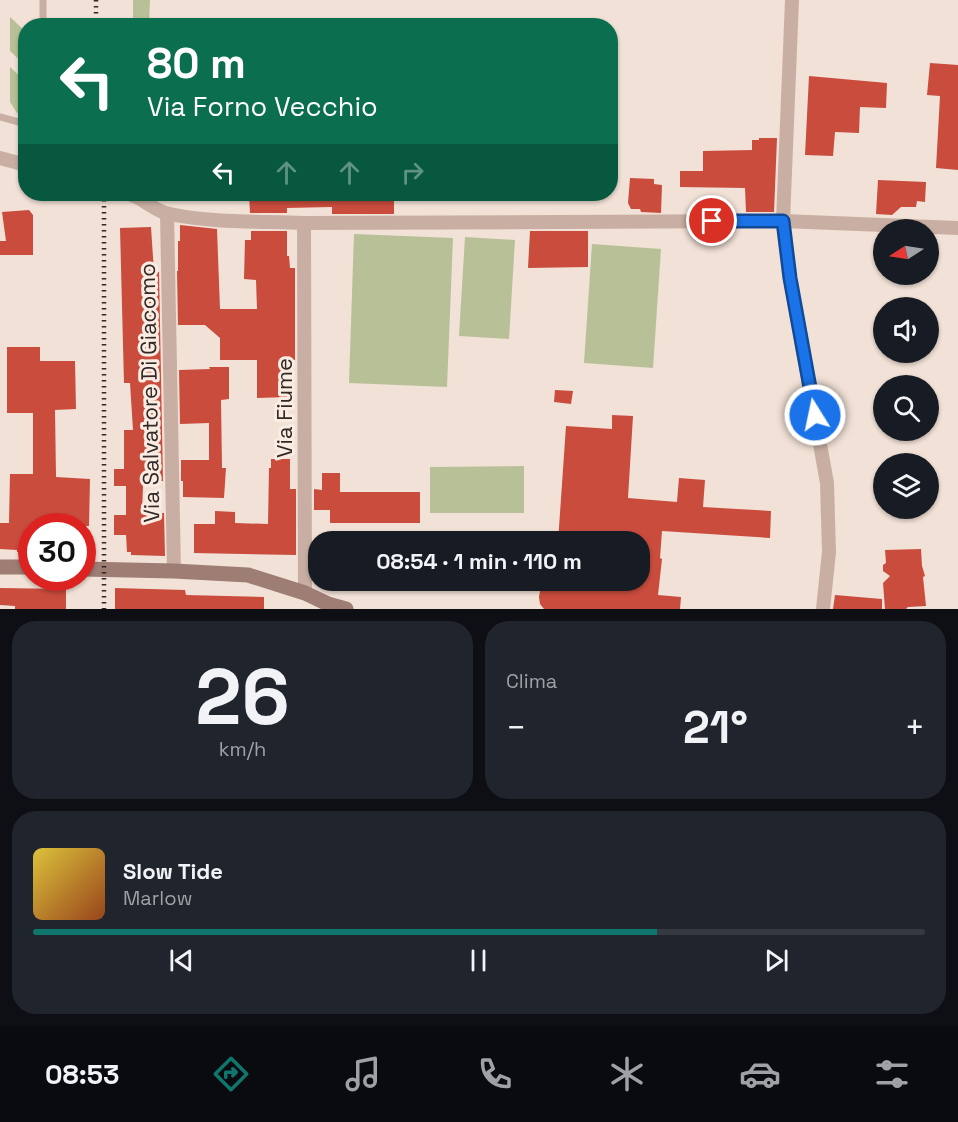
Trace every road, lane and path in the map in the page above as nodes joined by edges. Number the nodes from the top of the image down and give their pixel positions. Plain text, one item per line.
1 (43, 0) edge
2 (792, 0) edge
3 (43, 18) edge
4 (0, 117) edge
5 (18, 122) edge
6 (0, 158) edge
7 (18, 163) edge
8 (146, 201) edge
9 (167, 214) junction
10 (783, 221) junction
11 (304, 222) junction
12 (958, 228) edge
13 (0, 567) edge
14 (18, 567) edge
15 (96, 569) edge
16 (174, 571) junction
17 (305, 593) junction
18 (346, 609) edge
19 (823, 609) edge

1 - 3 lane
2 - 10 street
4 - 5 lane
6 - 7 street
8 - 9 street
9 - 11 street
9 - 16 street, Via Salvatore Di Giacomo
10 - 11 street
10 - 12 street
10 - 19 street
11 - 17 street, Via Fiume
13 - 14 street
15 - 16 street
16 - 17 street
17 - 18 street

